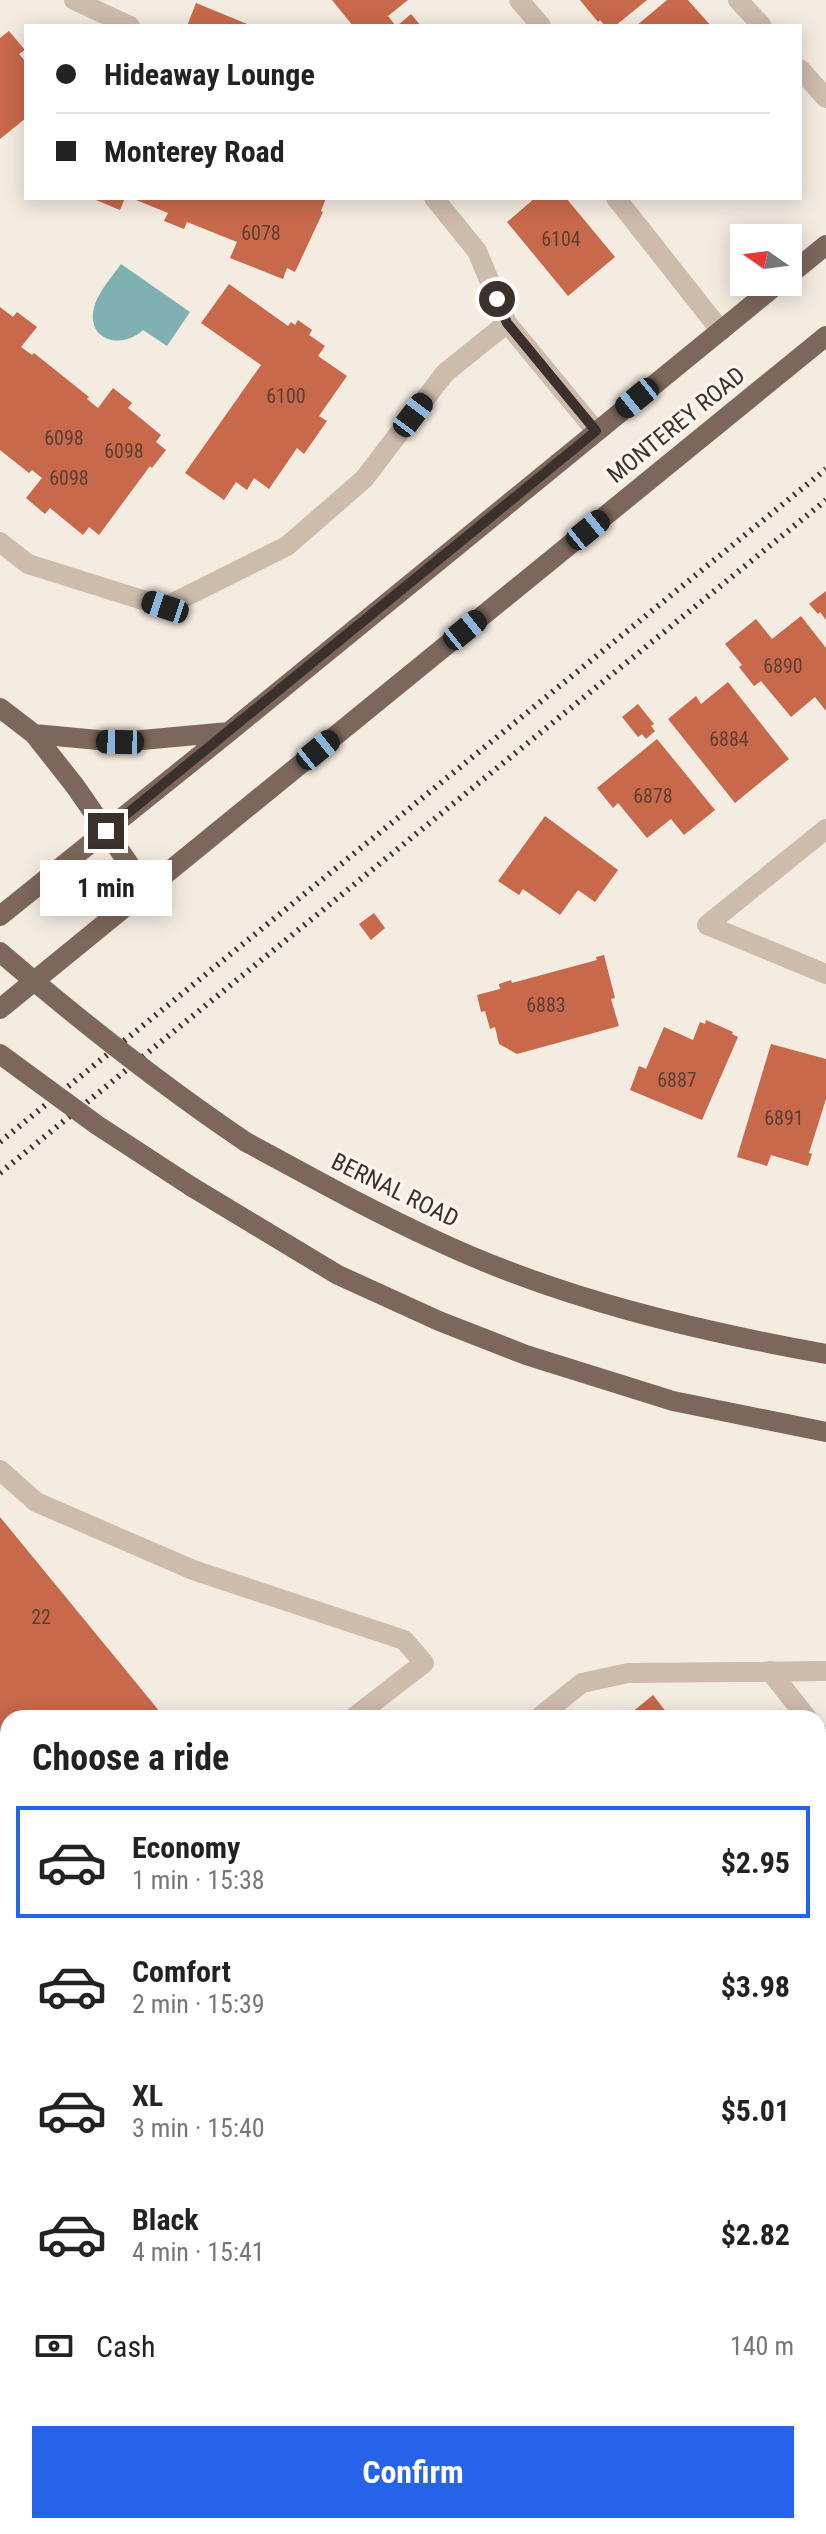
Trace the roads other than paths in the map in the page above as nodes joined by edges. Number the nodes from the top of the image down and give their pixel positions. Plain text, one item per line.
1 (74, 0) edge
2 (519, 0) edge
3 (738, 0) edge
4 (126, 24) edge
5 (539, 24) edge
6 (760, 24) edge
7 (802, 71) edge
8 (826, 98) edge
9 (436, 200) edge
10 (618, 200) edge
11 (826, 245) edge
12 (802, 265) edge
13 (763, 296) edge
14 (507, 323) junction
15 (721, 331) junction
16 (826, 336) edge
17 (596, 431) junction
18 (0, 542) edge
19 (0, 708) edge
20 (229, 732) junction
21 (34, 734) junction
22 (826, 829) edge
23 (106, 831) junction
24 (147, 890) junction
25 (0, 916) edge
26 (0, 952) edge
27 (826, 974) edge
28 (0, 1009) edge
29 (0, 1054) edge
30 (826, 1354) edge
31 (826, 1432) edge
32 (0, 1470) edge
33 (770, 1671) junction
34 (826, 1671) edge
35 (363, 1710) edge
36 (548, 1710) edge
37 (801, 1710) edge

1 - 4 street
2 - 5 street
3 - 6 street
7 - 8 street
9 - 14 street
10 - 15 street
11 - 12 main road
13 - 15 main road, MONTEREY ROAD
14 - 17 street
14 - 18 street
15 - 17 main road, MONTEREY ROAD
16 - 24 main road, MONTEREY ROAD
17 - 20 main road, MONTEREY ROAD
19 - 21 main road
20 - 21 main road
20 - 23 main road, MONTEREY ROAD
21 - 23 main road
22 - 27 street
23 - 24 main road
23 - 25 main road, MONTEREY ROAD
24 - 28 main road, MONTEREY ROAD
26 - 30 main road, BERNAL ROAD, bridge
29 - 31 main road, bridge
32 - 35 street
33 - 34 street
33 - 36 street
33 - 37 street

